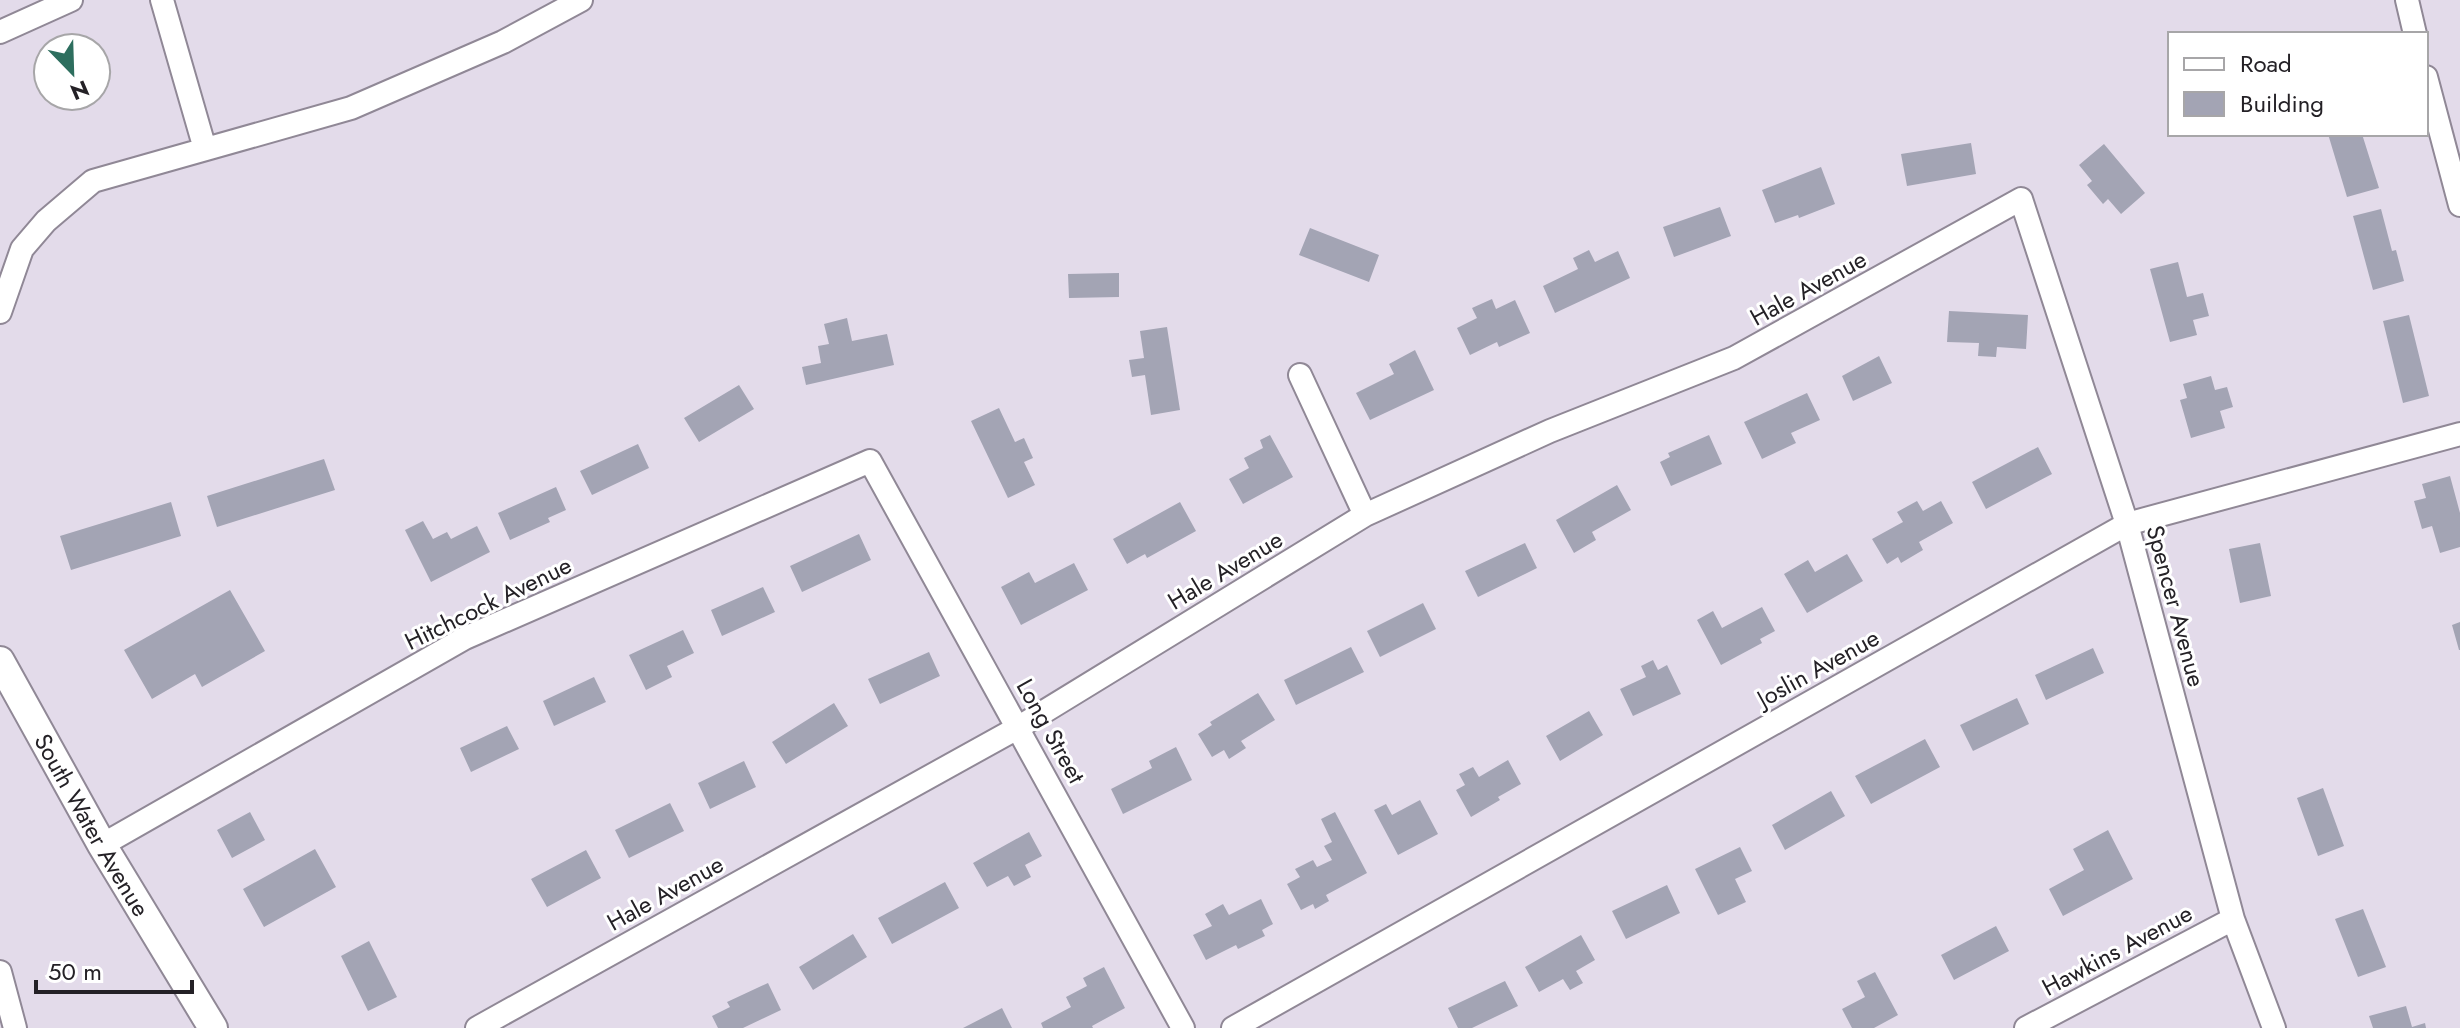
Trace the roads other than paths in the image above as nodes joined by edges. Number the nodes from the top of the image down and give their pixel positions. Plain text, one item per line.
1 (71, 0) edge
2 (162, 0) edge
3 (581, 0) edge
4 (2407, 0) edge
5 (0, 32) edge
6 (2415, 32) edge
7 (2428, 85) edge
8 (205, 149) junction
9 (2021, 199) joint
10 (2460, 205) edge
11 (0, 312) edge
12 (1300, 375) dead end
13 (2460, 434) edge
14 (870, 461) joint
15 (1365, 515) junction
16 (2127, 524) junction
17 (0, 661) edge
18 (1019, 727) junction
19 (102, 845) junction
20 (2233, 919) junction
21 (0, 972) edge
22 (15, 1028) edge
23 (213, 1028) edge
24 (477, 1028) edge
25 (1183, 1028) edge
26 (1233, 1028) edge
27 (2026, 1028) edge
28 (2274, 1028) edge

1 - 5 street
2 - 8 street
3 - 8 street
4 - 6 street
7 - 10 street
8 - 11 street
9 - 15 street, Hale Avenue
9 - 16 street, Spencer Avenue
12 - 15 street
13 - 16 street, Joslin Avenue
14 - 18 street, Long Street
14 - 19 street, Hitchcock Avenue
15 - 18 street, Hale Avenue
16 - 20 street, Spencer Avenue
16 - 26 street, Joslin Avenue
17 - 19 main road, South Water Avenue
18 - 24 street, Hale Avenue
18 - 25 street, Long Street
19 - 23 main road, South Water Avenue
20 - 27 street, Hawkins Avenue
20 - 28 street, Spencer Avenue
21 - 22 street

